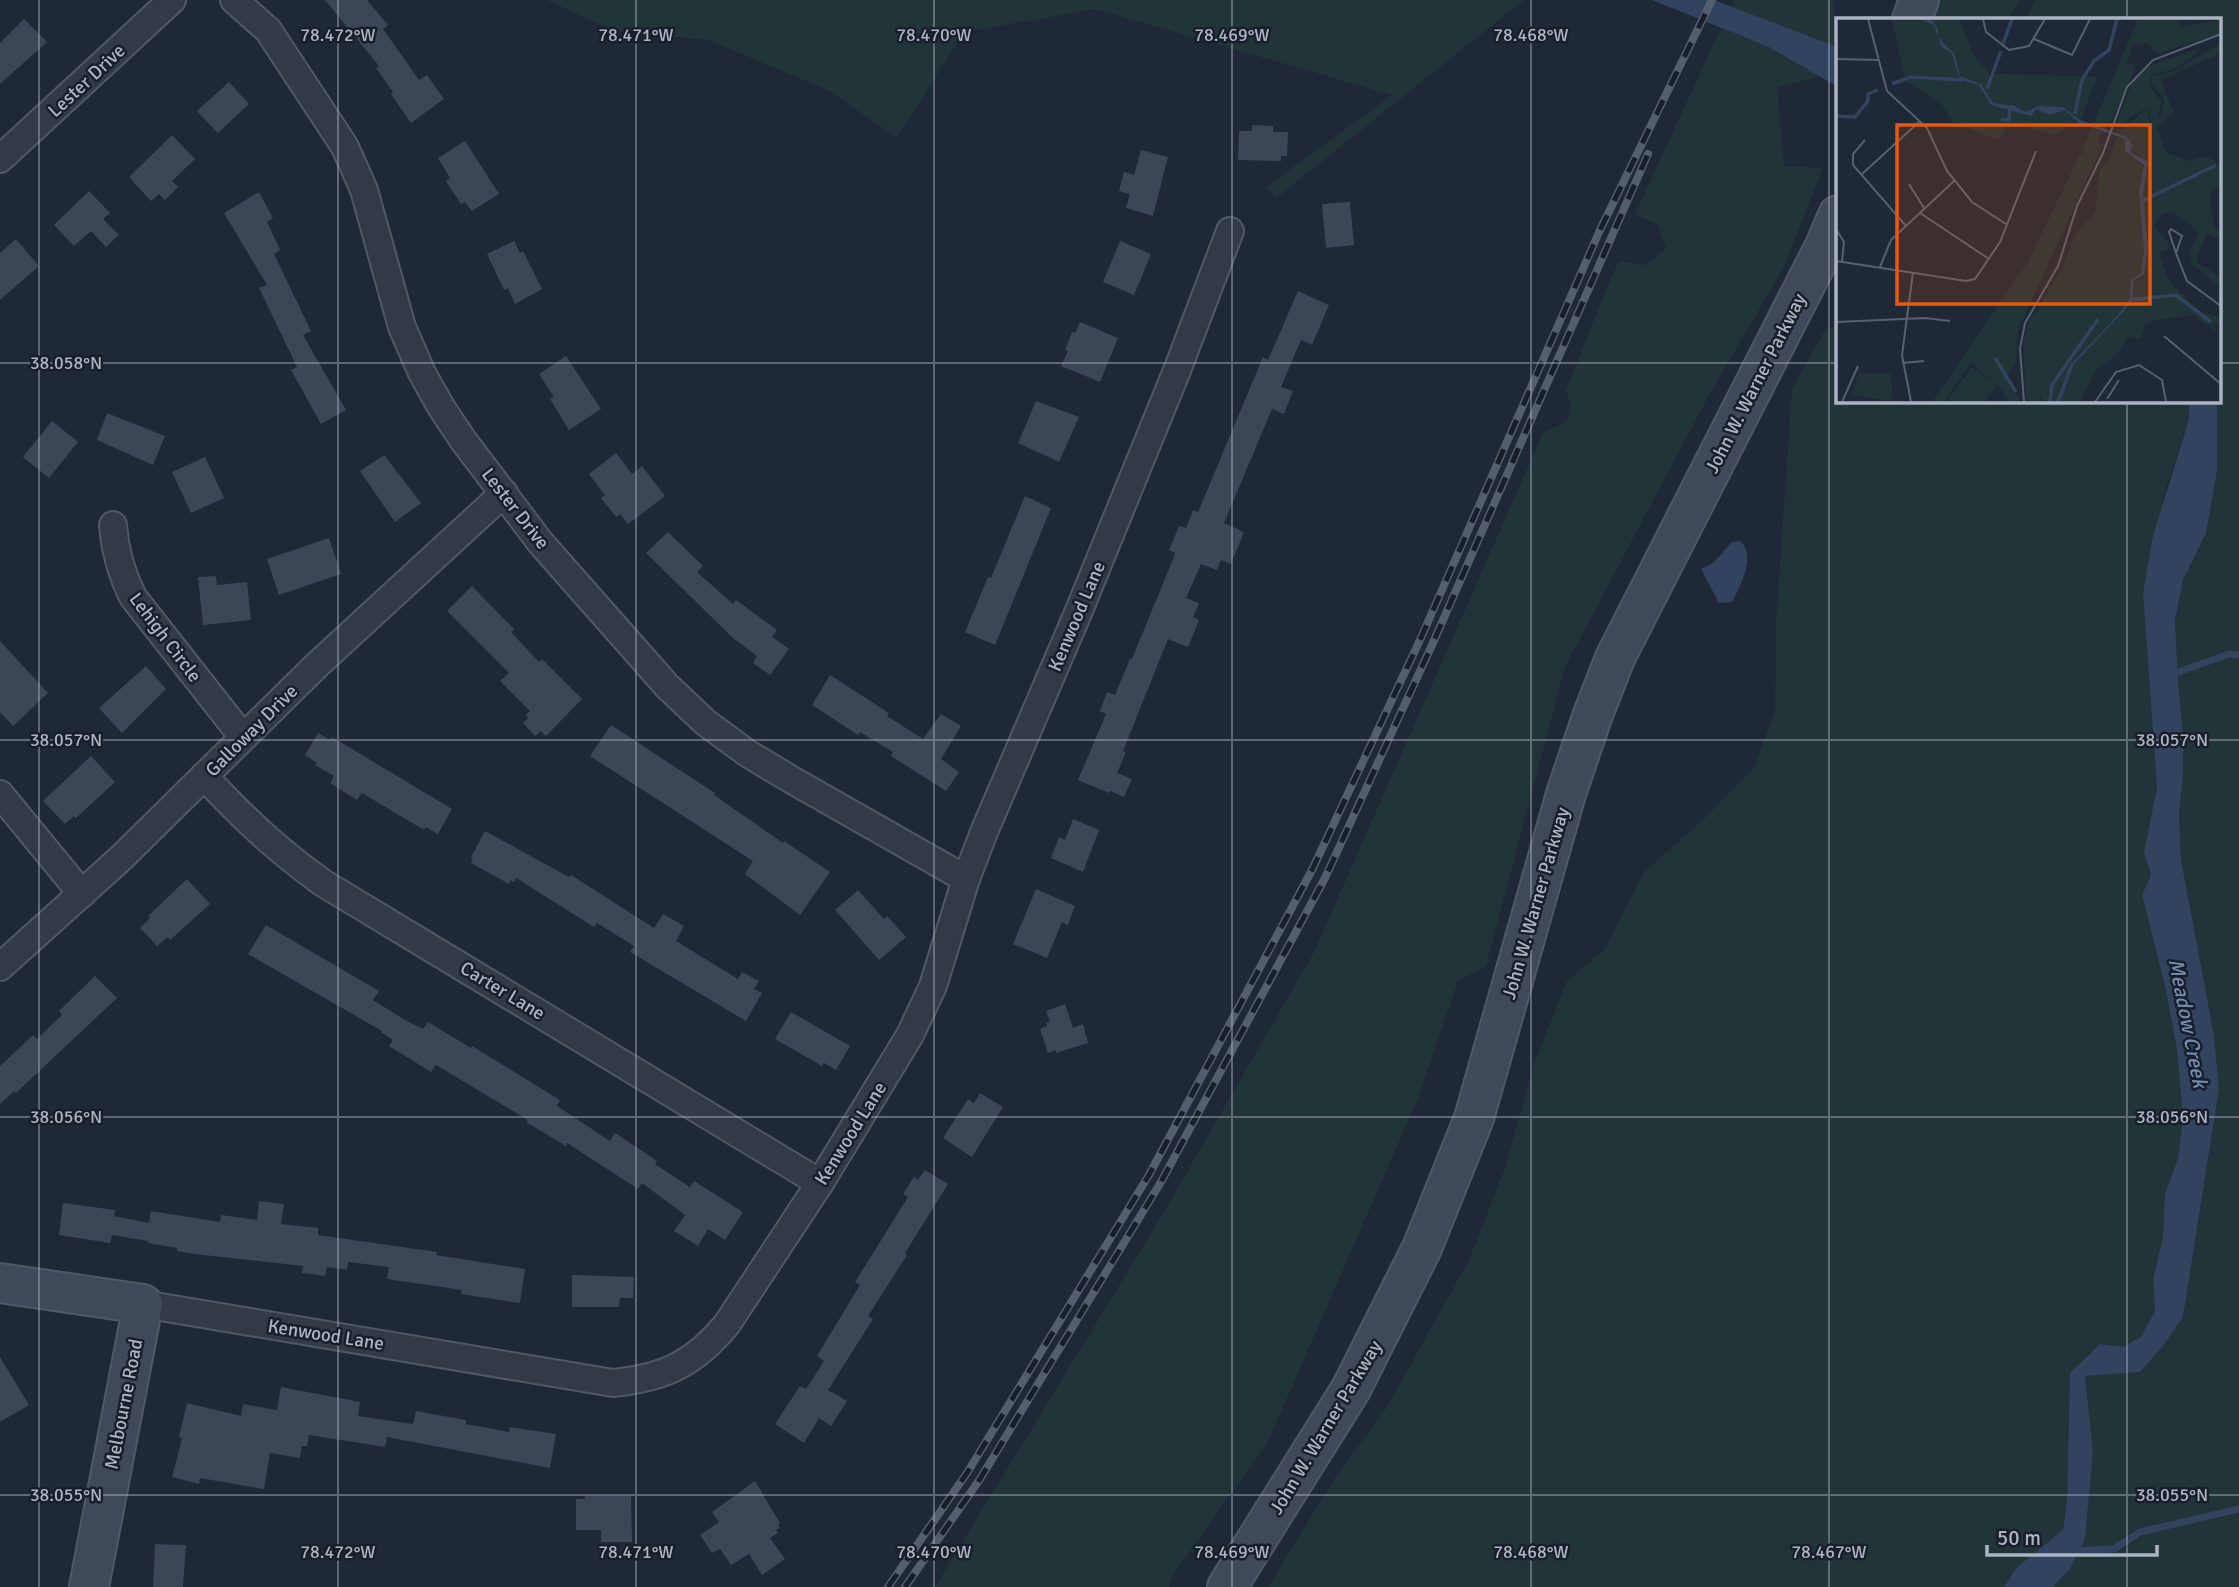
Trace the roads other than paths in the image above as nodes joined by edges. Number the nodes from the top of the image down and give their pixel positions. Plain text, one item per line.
1 (172, 0) edge
2 (234, 0) edge
3 (1919, 0) edge
4 (1912, 18) edge
5 (0, 159) edge
6 (1832, 231) edge
7 (1230, 232) dead end
8 (504, 493) junction
9 (113, 525) dead end
10 (243, 737) junction
11 (204, 776) junction
12 (0, 794) edge
13 (966, 879) junction
14 (82, 894) junction
15 (0, 967) edge
16 (820, 1182) junction
17 (0, 1283) edge
18 (143, 1304) junction
19 (89, 1587) edge
20 (1227, 1587) edge

1 - 5 street, Lester Drive
2 - 8 street, Lester Drive
3 - 4 main road
6 - 20 main road, John W. Warner Parkway
7 - 13 street, Kenwood Lane
8 - 10 street, Galloway Drive
8 - 13 street, Lester Drive
9 - 10 street, Lehigh Circle
10 - 11 street, Galloway Drive
11 - 14 street, Galloway Drive
11 - 16 street, Carter Lane
12 - 14 street
13 - 16 street, Kenwood Lane
14 - 15 street, Galloway Drive
16 - 18 street, Kenwood Lane
17 - 18 main road, Kenwood Lane
18 - 19 main road, Melbourne Road

